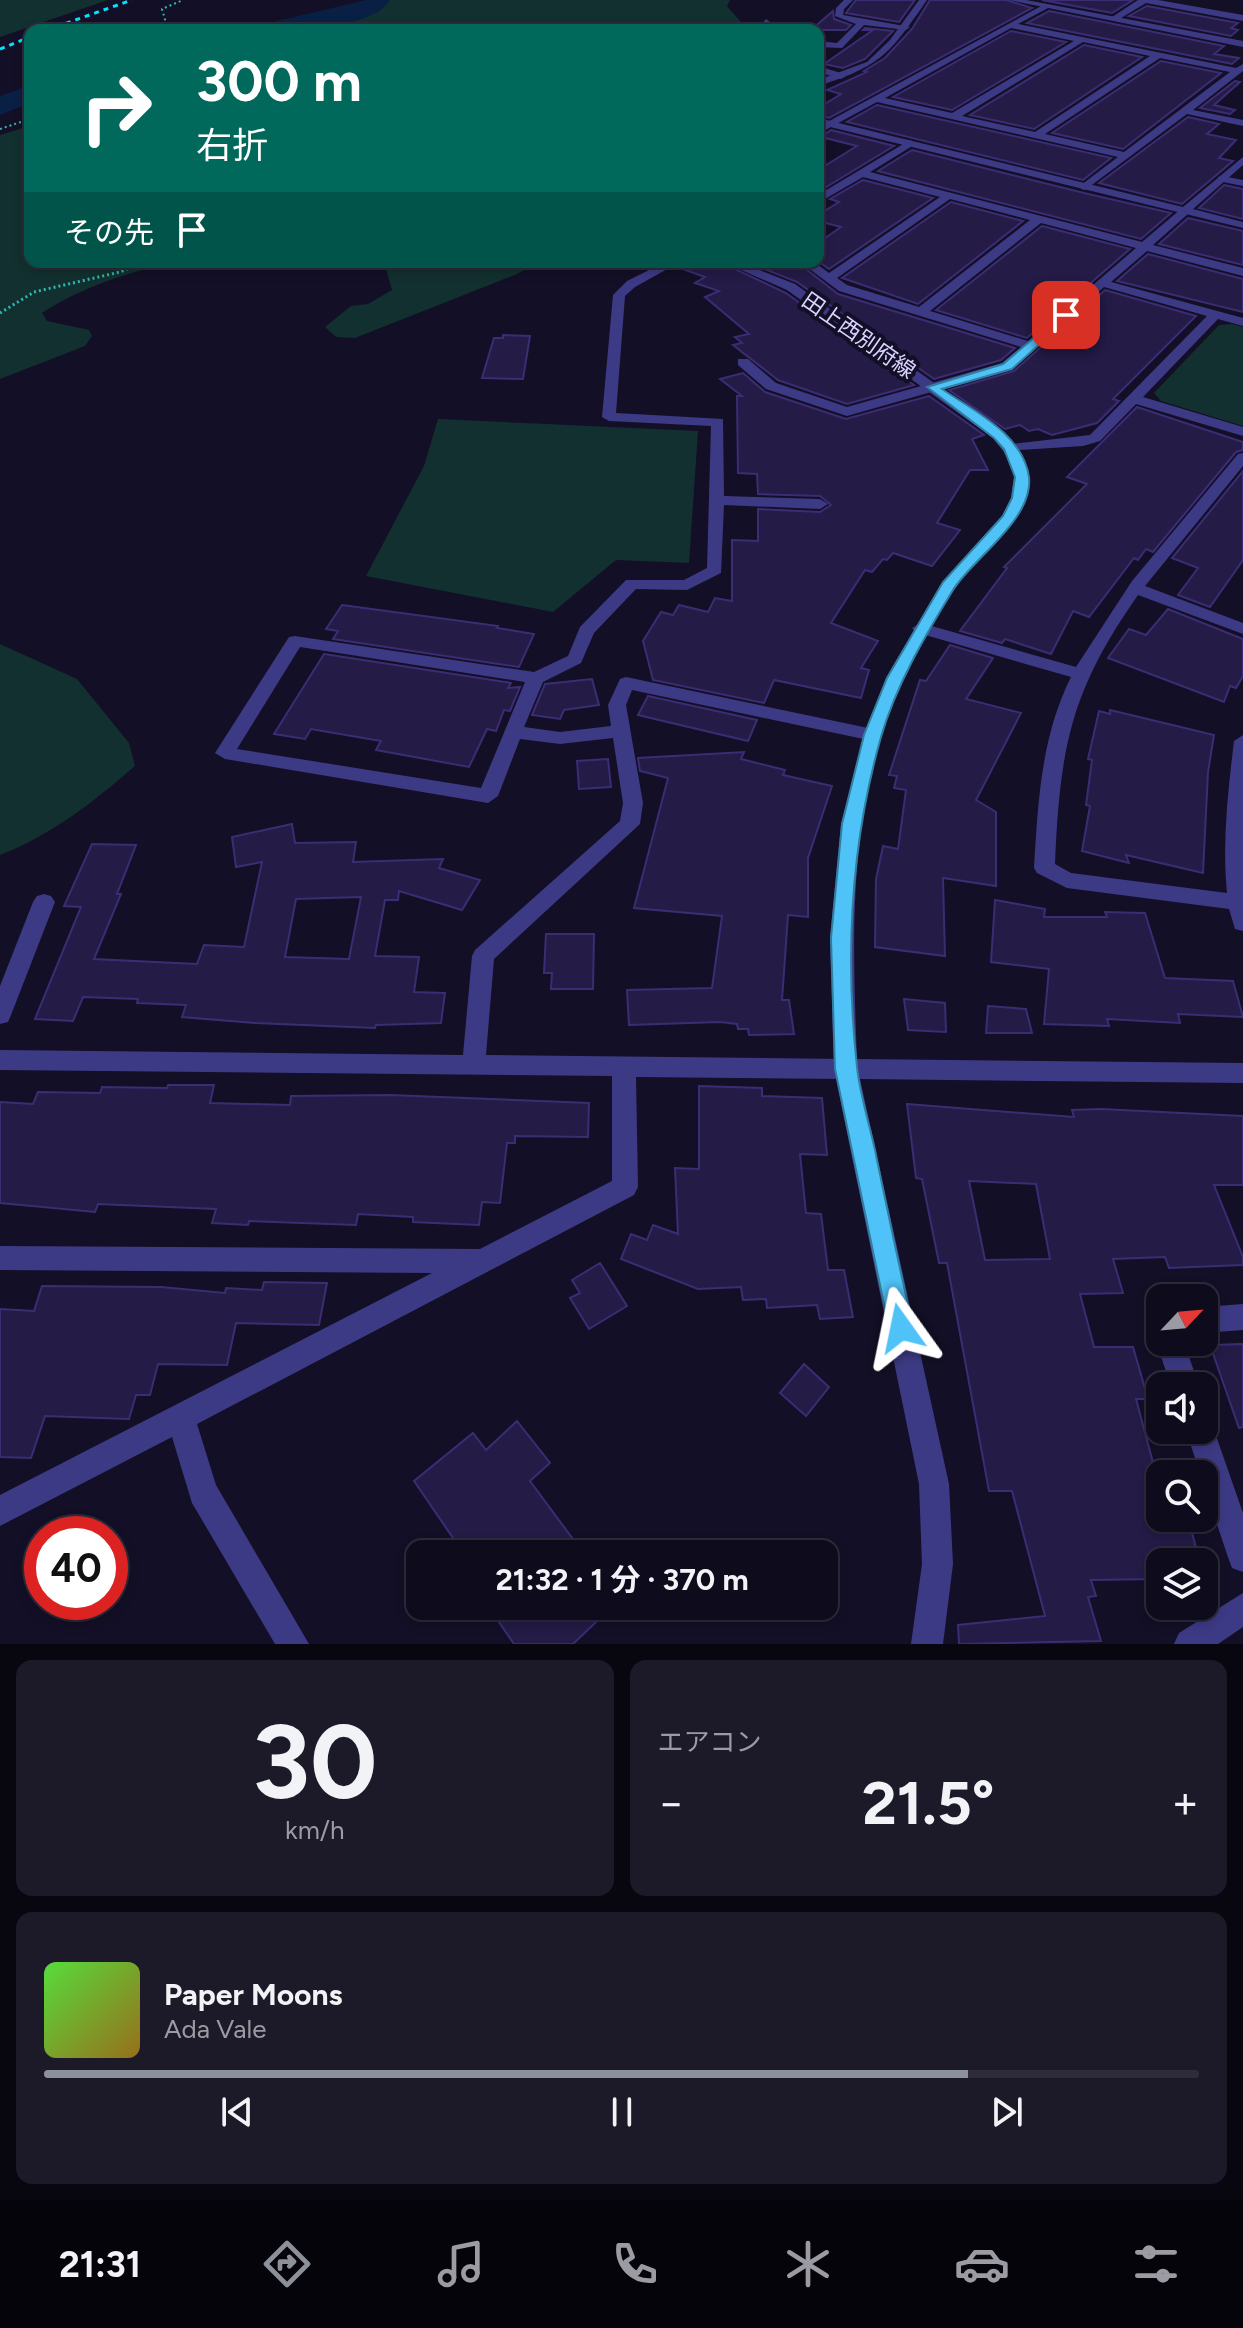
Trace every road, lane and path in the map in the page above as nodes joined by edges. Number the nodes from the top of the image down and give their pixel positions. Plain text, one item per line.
1 (183, 0) edge
2 (849, 0) edge
3 (923, 0) edge
4 (1013, 0) edge
5 (1144, 0) edge
6 (1045, 6) junction
7 (1243, 18) edge
8 (1113, 19) junction
9 (862, 22) junction
10 (166, 24) edge
11 (1009, 25) junction
12 (906, 27) junction
13 (1081, 40) junction
14 (1243, 44) edge
15 (824, 45) edge
16 (839, 46) junction
17 (1158, 55) junction
18 (824, 57) edge
19 (1240, 69) edge
20 (824, 71) edge
21 (841, 76) junction
22 (824, 81) edge
23 (876, 99) junction
24 (1186, 111) junction
25 (954, 116) junction
26 (24, 121) edge
27 (824, 122) edge
28 (1243, 123) edge
29 (831, 124) junction
30 (824, 128) edge
31 (0, 129) edge
32 (1037, 135) junction
33 (910, 143) junction
34 (1126, 156) junction
35 (1243, 160) edge
36 (861, 173) junction
37 (1222, 179) junction
38 (1243, 183) edge
39 (1085, 187) junction
40 (824, 196) edge
41 (948, 196) junction
42 (1185, 211) junction
43 (1039, 219) junction
44 (1243, 225) edge
45 (1144, 246) junction
46 (130, 268) edge
47 (662, 268) edge
48 (744, 268) edge
49 (815, 268) edge
50 (1243, 272) edge
51 (829, 278) junction
52 (1102, 283) junction
53 (921, 312) junction
54 (0, 313) edge
55 (1216, 314) junction
56 (1243, 322) edge
57 (1030, 346) junction
58 (743, 362) dead end
59 (933, 387) junction
60 (1134, 399) junction
61 (1243, 432) edge
62 (1011, 448) junction
63 (1243, 457) edge
64 (716, 500) junction
65 (820, 504) dead end
66 (1137, 589) junction
67 (921, 628) junction
68 (1243, 629) edge
69 (1080, 674) junction
70 (536, 678) junction
71 (622, 731) junction
72 (513, 732) junction
73 (873, 735) junction
74 (1243, 741) edge
75 (44, 902) dead end
76 (1237, 902) junction
77 (1243, 923) edge
78 (0, 1015) edge
79 (0, 1060) edge
80 (474, 1065) junction
81 (624, 1068) junction
82 (846, 1069) junction
83 (1243, 1073) edge
84 (0, 1258) edge
85 (483, 1261) junction
86 (1243, 1317) edge
87 (1218, 1319) edge
88 (181, 1417) junction
89 (1205, 1444) edge
90 (0, 1511) edge
91 (1243, 1557) edge
92 (1243, 1609) edge
93 (293, 1644) edge
94 (927, 1644) edge
95 (1190, 1644) edge

1 - 10 path
2 - 9 street
3 - 12 street
4 - 6 street
5 - 7 street
5 - 8 street
6 - 8 street
6 - 11 street
8 - 14 street
9 - 12 street
9 - 16 street
11 - 13 street
11 - 23 street
12 - 21 street
13 - 17 street
13 - 25 street
15 - 16 street
16 - 18 street
17 - 19 street
17 - 32 street
19 - 24 street
20 - 21 street
21 - 22 street
23 - 25 street
23 - 29 street
24 - 28 street
24 - 34 street
25 - 32 street
26 - 31 path
27 - 29 street
29 - 30 street
29 - 33 street
32 - 34 street
33 - 36 street
33 - 39 street
34 - 39 street
35 - 37 street
36 - 40 street
36 - 41 street
37 - 38 street
37 - 42 street
39 - 42 street
41 - 43 street
41 - 51 street
42 - 44 street
42 - 45 street
43 - 45 street
43 - 53 street
45 - 50 street
45 - 52 street
46 - 54 path
47 - 64 street
48 - 59 street, 田上西別府線
49 - 51 street
51 - 53 street
52 - 55 street
52 - 57 street
53 - 57 street
55 - 56 street
55 - 60 street
57 - 59 street
58 - 59 street
59 - 62 street, 田上西別府線
60 - 61 street
60 - 62 street
62 - 67 street
63 - 66 street
64 - 65 street
64 - 70 street
66 - 68 street
66 - 69 street
67 - 69 street
67 - 73 street
69 - 76 street
70 - 72 street
70 - 72 street
71 - 72 street
71 - 73 street
71 - 80 street
73 - 82 street
74 - 76 street
75 - 78 street
76 - 77 street
79 - 80 street
80 - 81 street
81 - 82 street
81 - 85 street
82 - 83 street
82 - 94 street
84 - 85 street
85 - 88 street
86 - 87 street
88 - 90 street
88 - 93 street
89 - 91 street
92 - 95 street

